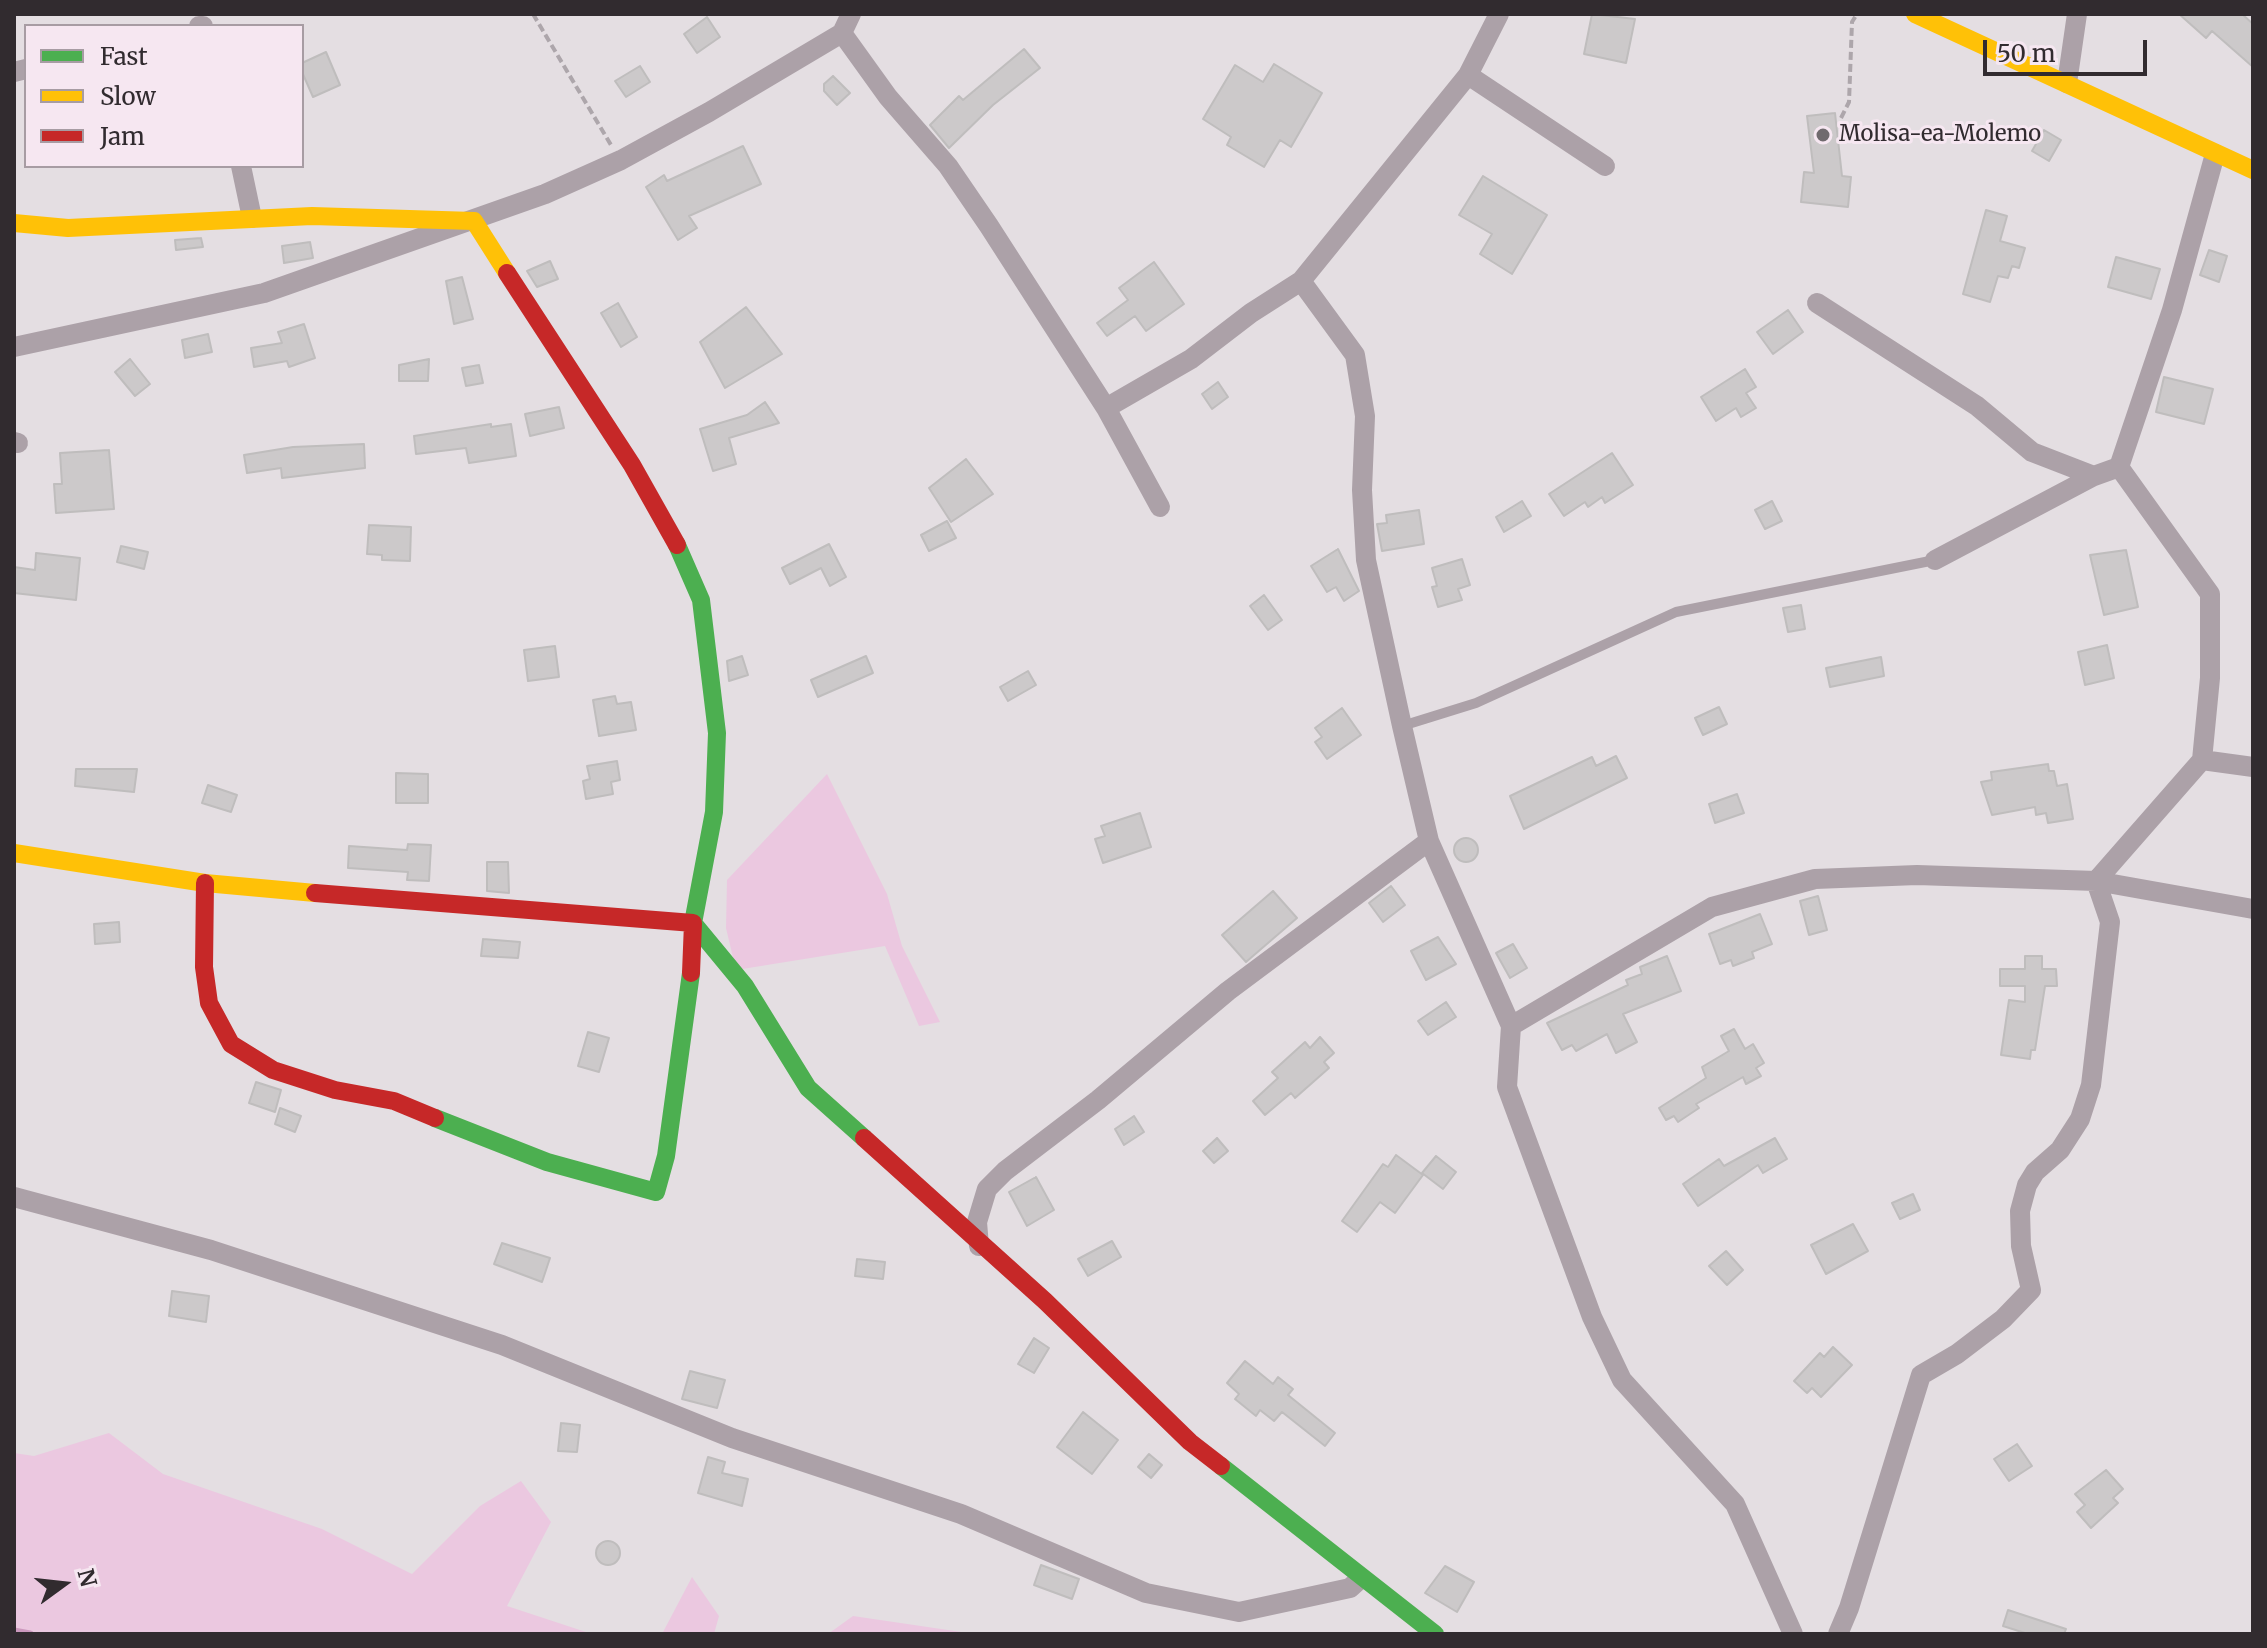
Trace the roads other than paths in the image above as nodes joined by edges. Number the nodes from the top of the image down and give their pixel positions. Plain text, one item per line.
1 (851, 14) edge
2 (1499, 14) edge
3 (1915, 14) edge
4 (2077, 14) edge
5 (842, 33) junction
6 (1468, 75) junction
7 (2067, 83) junction
8 (2215, 154) junction
9 (1605, 166) dead end
10 (241, 168) edge
11 (2253, 170) edge
12 (252, 218) junction
13 (474, 221) junction
14 (14, 223) edge
15 (1301, 281) junction
16 (1817, 303) dead end
17 (14, 347) edge
18 (1106, 408) junction
19 (2119, 467) junction
20 (2094, 476) junction
21 (1160, 507) dead end
22 (1935, 560) joint
23 (1402, 726) junction
24 (2202, 760) junction
25 (2253, 767) edge
26 (1429, 841) junction
27 (14, 853) edge
28 (2096, 881) junction
29 (205, 883) junction
30 (2253, 909) edge
31 (693, 923) junction
32 (1511, 1026) junction
33 (14, 1197) edge
34 (979, 1246) junction
35 (1361, 1578) junction
36 (1435, 1634) edge
37 (1793, 1634) edge
38 (1838, 1634) edge

1 - 5 street
2 - 6 street
3 - 7 street
4 - 7 street
5 - 13 street
5 - 18 street
6 - 9 street
6 - 15 street
7 - 8 street
8 - 11 street
8 - 19 street
10 - 12 street
12 - 13 street
12 - 14 street
13 - 17 street
13 - 31 street
15 - 18 street
15 - 23 street
16 - 20 street
18 - 21 street
19 - 20 street
19 - 24 street
20 - 22 street
22 - 23 lane
23 - 26 street
24 - 25 street
24 - 28 street
26 - 32 street
26 - 34 street
27 - 29 street
28 - 30 street
28 - 32 street
28 - 38 street
29 - 31 street
29 - 31 street
31 - 34 street
32 - 37 street
33 - 35 street
34 - 35 street
35 - 36 street

